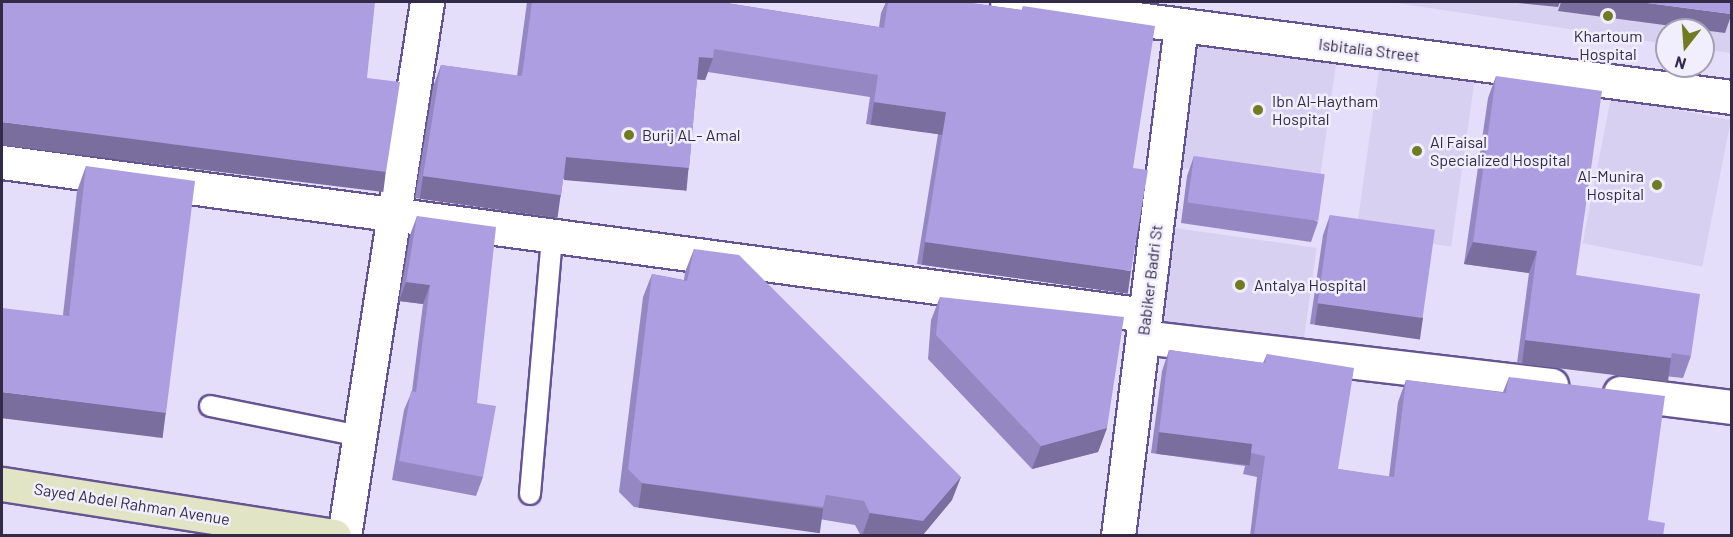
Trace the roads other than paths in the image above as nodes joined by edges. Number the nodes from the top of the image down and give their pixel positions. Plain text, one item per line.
1 (427, 2) edge
2 (1007, 2) edge
3 (1181, 25) junction
4 (1731, 97) edge
5 (2, 162) edge
6 (395, 216) junction
7 (552, 237) junction
8 (1144, 326) junction
9 (210, 406) dead end
10 (1731, 406) edge
11 (360, 436) junction
12 (2, 484) edge
13 (530, 494) dead end
14 (334, 536) edge
15 (344, 536) edge
16 (1118, 536) edge

1 - 6 street
2 - 3 street, Isbitalia Street
3 - 4 street, Isbitalia Street
3 - 8 street, Babiker Badri St
5 - 6 street
6 - 7 street
6 - 11 street
7 - 8 street
7 - 13 lane
8 - 10 street
8 - 16 street, Babiker Badri St
9 - 11 lane
11 - 15 street
12 - 14 street, Sayed Abdel Rahman Avenue

